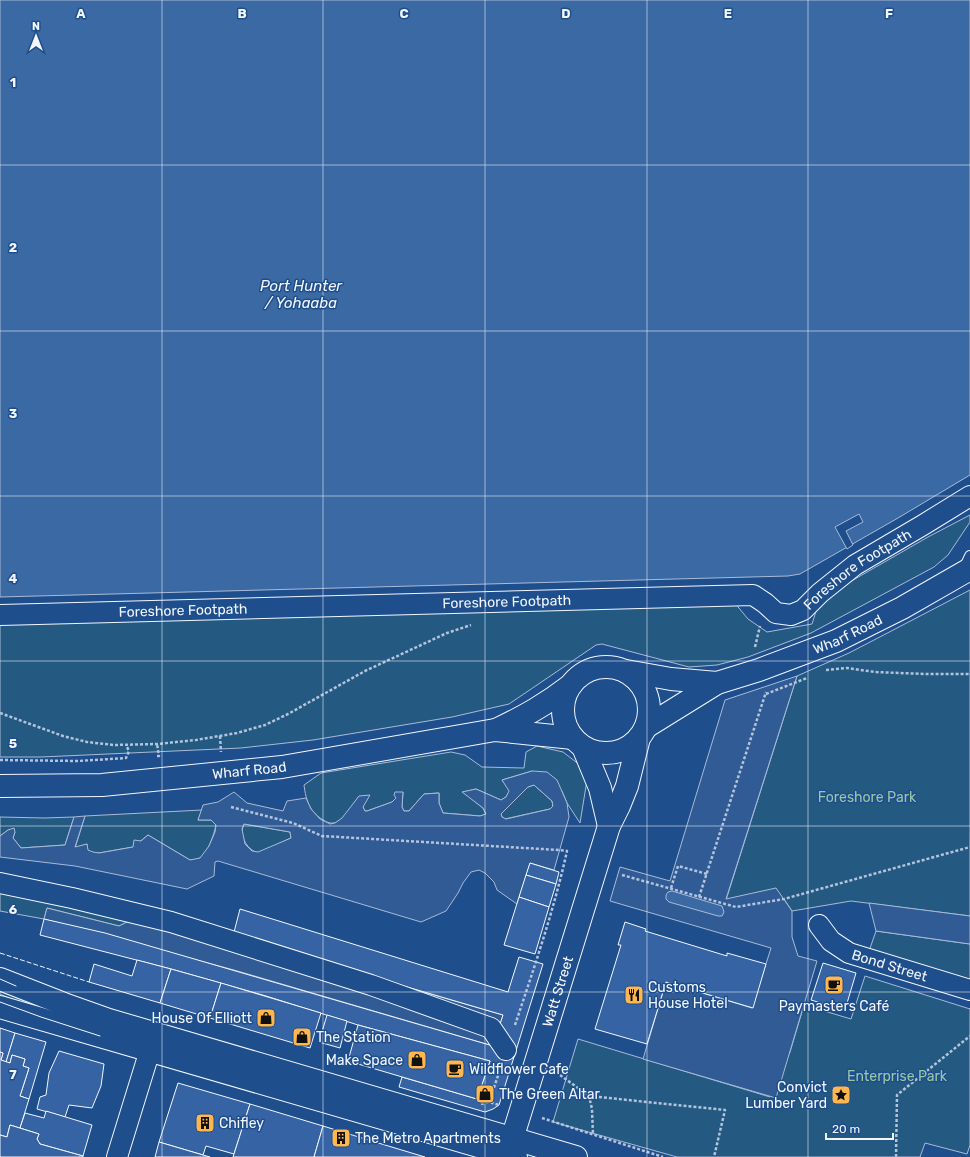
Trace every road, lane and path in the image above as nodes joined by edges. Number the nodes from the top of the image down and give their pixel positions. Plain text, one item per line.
1 (970, 496) edge
2 (967, 567) edge
3 (0, 614) edge
4 (476, 623) dead end
5 (626, 672) junction
6 (820, 673) dead end
7 (970, 674) edge
8 (814, 675) dead end
9 (717, 683) junction
10 (571, 685) junction
11 (0, 713) edge
12 (495, 730) junction
13 (642, 733) junction
14 (220, 736) junction
15 (578, 742) junction
16 (157, 744) junction
17 (126, 745) junction
18 (152, 756) dead end
19 (222, 757) dead end
20 (126, 758) junction
21 (133, 758) dead end
22 (0, 760) edge
23 (0, 786) edge
24 (231, 807) dead end
25 (609, 826) junction
26 (970, 847) edge
27 (622, 874) dead end
28 (707, 874) junction
29 (0, 883) edge
30 (671, 888) junction
31 (699, 896) junction
32 (819, 925) dead end
33 (8, 982) edge
34 (970, 990) edge
35 (0, 1007) edge
36 (970, 1036) edge
37 (150, 1050) junction
38 (506, 1050) junction
39 (560, 1075) dead end
40 (589, 1096) junction
41 (489, 1102) dead end
42 (540, 1118) dead end
43 (593, 1135) junction
44 (511, 1152) edge
45 (117, 1157) edge
46 (576, 1157) edge
47 (663, 1157) edge
48 (714, 1157) edge
49 (896, 1157) edge

1 - 3 street, Foreshore Footpath
2 - 9 main road, Wharf Road
4 - 14 path
5 - 9 main road, Wharf Road
5 - 10 main road
5 - 13 main road
6 - 7 path
8 - 28 path
9 - 13 main road, Wharf Road
10 - 12 main road, Wharf Road
10 - 15 main road
11 - 17 path
12 - 15 main road, Wharf Road
12 - 23 main road, Wharf Road
13 - 15 main road
13 - 25 main road, Watt Street
14 - 16 path
14 - 19 path
15 - 25 main road
16 - 17 path
16 - 18 path
17 - 20 path
20 - 21 path
20 - 22 path
24 - 38 path
25 - 44 main road, Watt Street
26 - 31 path
27 - 30 path
28 - 30 path
28 - 31 path
29 - 38 street
30 - 31 path
32 - 34 street, Bond Street
33 - 44 main road
35 - 37 main road
36 - 49 path
37 - 44 main road
37 - 45 street
38 - 41 path
39 - 40 path
40 - 43 path
40 - 48 path
42 - 43 path
43 - 47 path
44 - 46 main road

